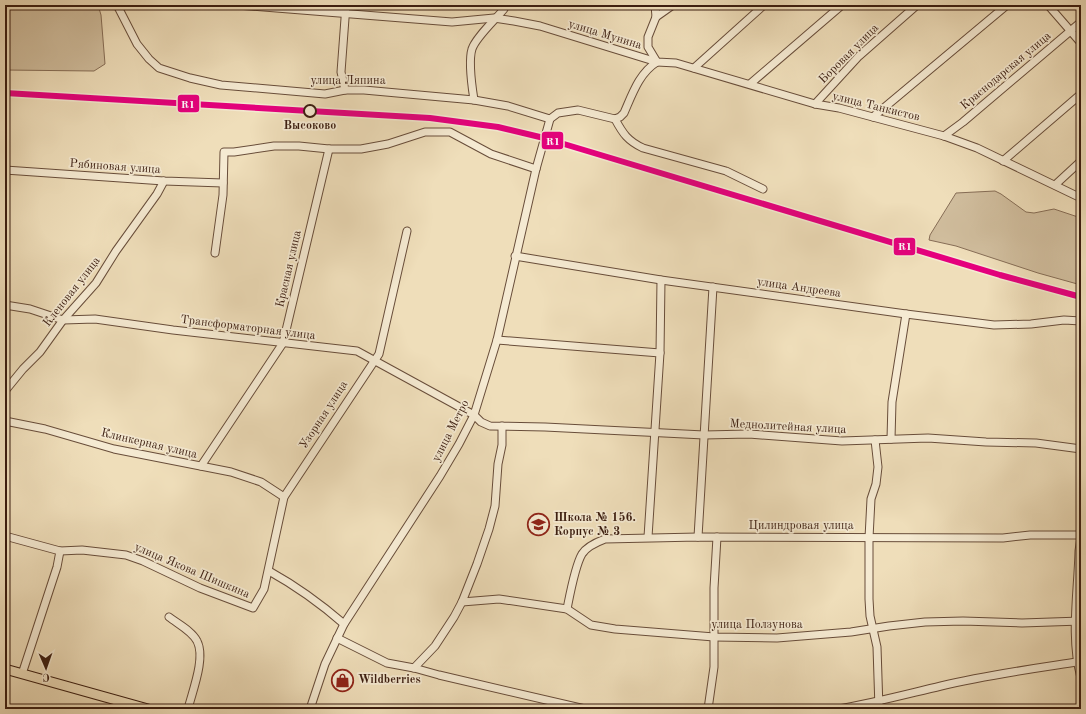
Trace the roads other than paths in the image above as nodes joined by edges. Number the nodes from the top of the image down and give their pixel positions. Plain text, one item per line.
1 (117, 5) edge
2 (237, 5) edge
3 (346, 5) edge
4 (504, 5) edge
5 (655, 5) edge
6 (673, 5) edge
7 (764, 5) edge
8 (842, 5) edge
9 (916, 5) edge
10 (1007, 5) edge
11 (1048, 5) edge
12 (345, 13) junction
13 (656, 17) junction
14 (497, 18) junction
15 (1081, 22) edge
16 (1071, 31) junction
17 (1081, 43) edge
18 (657, 62) junction
19 (694, 68) junction
20 (750, 84) junction
21 (345, 90) junction
22 (1081, 94) edge
23 (474, 100) junction
24 (815, 104) junction
25 (873, 117) junction
26 (550, 119) junction
27 (615, 119) junction
28 (944, 136) junction
29 (329, 149) junction
30 (1003, 161) junction
31 (1081, 161) edge
32 (536, 169) junction
33 (5, 170) edge
34 (164, 181) junction
35 (223, 183) junction
36 (1055, 185) junction
37 (763, 189) dead end
38 (1081, 198) edge
39 (407, 231) dead end
40 (215, 253) dead end
41 (515, 256) junction
42 (661, 280) junction
43 (713, 287) junction
44 (5, 305) edge
45 (906, 314) junction
46 (63, 320) junction
47 (1081, 321) edge
48 (496, 340) junction
49 (283, 343) junction
50 (660, 353) junction
51 (373, 360) junction
52 (5, 391) edge
53 (474, 414) junction
54 (5, 422) edge
55 (502, 426) junction
56 (655, 433) junction
57 (704, 435) junction
58 (891, 439) junction
59 (875, 440) junction
60 (1081, 449) edge
61 (201, 466) junction
62 (284, 497) junction
63 (5, 536) edge
64 (1081, 536) edge
65 (648, 537) junction
66 (698, 537) junction
67 (718, 537) junction
68 (869, 538) junction
69 (60, 551) junction
70 (269, 572) junction
71 (462, 602) junction
72 (253, 608) joint
73 (567, 609) junction
74 (169, 617) dead end
75 (1079, 621) edge
76 (344, 624) junction
77 (872, 628) junction
78 (714, 637) junction
79 (337, 638) junction
80 (1077, 662) junction
81 (414, 668) junction
82 (5, 669) edge
83 (22, 674) junction
84 (1081, 678) edge
85 (878, 701) junction
86 (148, 709) edge
87 (188, 709) edge
88 (310, 709) edge
89 (585, 709) edge
90 (708, 709) edge
91 (839, 709) edge
92 (879, 709) edge

1 - 21 street, улица Ляпина
2 - 12 street, улица Мунина
3 - 12 street
4 - 14 street
5 - 13 street
6 - 13 street
7 - 19 street
8 - 20 street
9 - 24 street, Боровая улица
10 - 25 street
11 - 16 street
12 - 14 street, улица Мунина
12 - 21 street
13 - 18 street
14 - 18 street, улица Мунина
14 - 23 street
15 - 16 street, Краснодарская улица
16 - 17 street
16 - 28 street, Краснодарская улица
18 - 19 street, улица Танкистов
18 - 27 street
19 - 20 street, улица Танкистов
20 - 24 street, улица Танкистов
21 - 23 street, улица Ляпина
22 - 30 street
23 - 26 street, улица Ляпина
24 - 25 street, улица Танкистов
25 - 28 street, улица Танкистов
26 - 27 street
26 - 32 street, улица Метро
27 - 37 street
28 - 30 street, улица Танкистов
29 - 32 street
29 - 35 street
29 - 49 street, Красная улица
30 - 36 street, улица Танкистов
31 - 36 street
32 - 41 street, улица Метро
33 - 34 street, Рябиновая улица
34 - 35 street, Рябиновая улица
34 - 46 street, Кленовая улица
35 - 40 street
36 - 38 street, улица Танкистов
39 - 51 street, Узорная улица
41 - 42 street, улица Андреева
41 - 48 street, улица Метро
42 - 43 street, улица Андреева
42 - 50 street
43 - 45 street, улица Андреева
43 - 57 street
44 - 46 street, Трансформаторная улица
45 - 47 street, улица Андреева
45 - 58 street
46 - 49 street, Трансформаторная улица
46 - 52 street, Кленовая улица
48 - 50 street
48 - 53 street, улица Метро
49 - 51 street, Трансформаторная улица
49 - 61 street, Красная улица
50 - 56 street
51 - 53 street, Трансформаторная улица
51 - 62 street, Узорная улица
53 - 55 street, Меднолитейная улица
53 - 76 street, улица Метро
54 - 61 street, Клинкерная улица
55 - 56 street, Меднолитейная улица
55 - 71 street
56 - 57 street, Меднолитейная улица
56 - 65 street
57 - 59 street, Меднолитейная улица
57 - 66 street
58 - 59 street, Меднолитейная улица
58 - 60 street, Меднолитейная улица
59 - 68 street
61 - 62 street, Клинкерная улица
62 - 70 street, Узорная улица
63 - 69 street, улица Якова Шишкина
64 - 68 street, Цилиндровая улица
64 - 75 street
65 - 66 street, Цилиндровая улица
65 - 73 street, Цилиндровая улица
66 - 67 street, Цилиндровая улица
67 - 68 street, Цилиндровая улица
67 - 78 street
68 - 77 street
69 - 72 street, улица Якова Шишкина
69 - 83 street
70 - 72 street, Узорная улица
70 - 76 street
71 - 73 street, улица Ползунова
71 - 81 street
73 - 78 street, улица Ползунова
74 - 87 street
75 - 77 street, улица Ползунова
75 - 80 street
76 - 79 street, улица Метро
77 - 78 street, улица Ползунова
77 - 85 street
78 - 90 street
79 - 81 street
79 - 88 street, улица Метро
80 - 84 street
80 - 85 street
81 - 89 street
82 - 83 main road
83 - 86 main road
85 - 91 street
85 - 92 street

